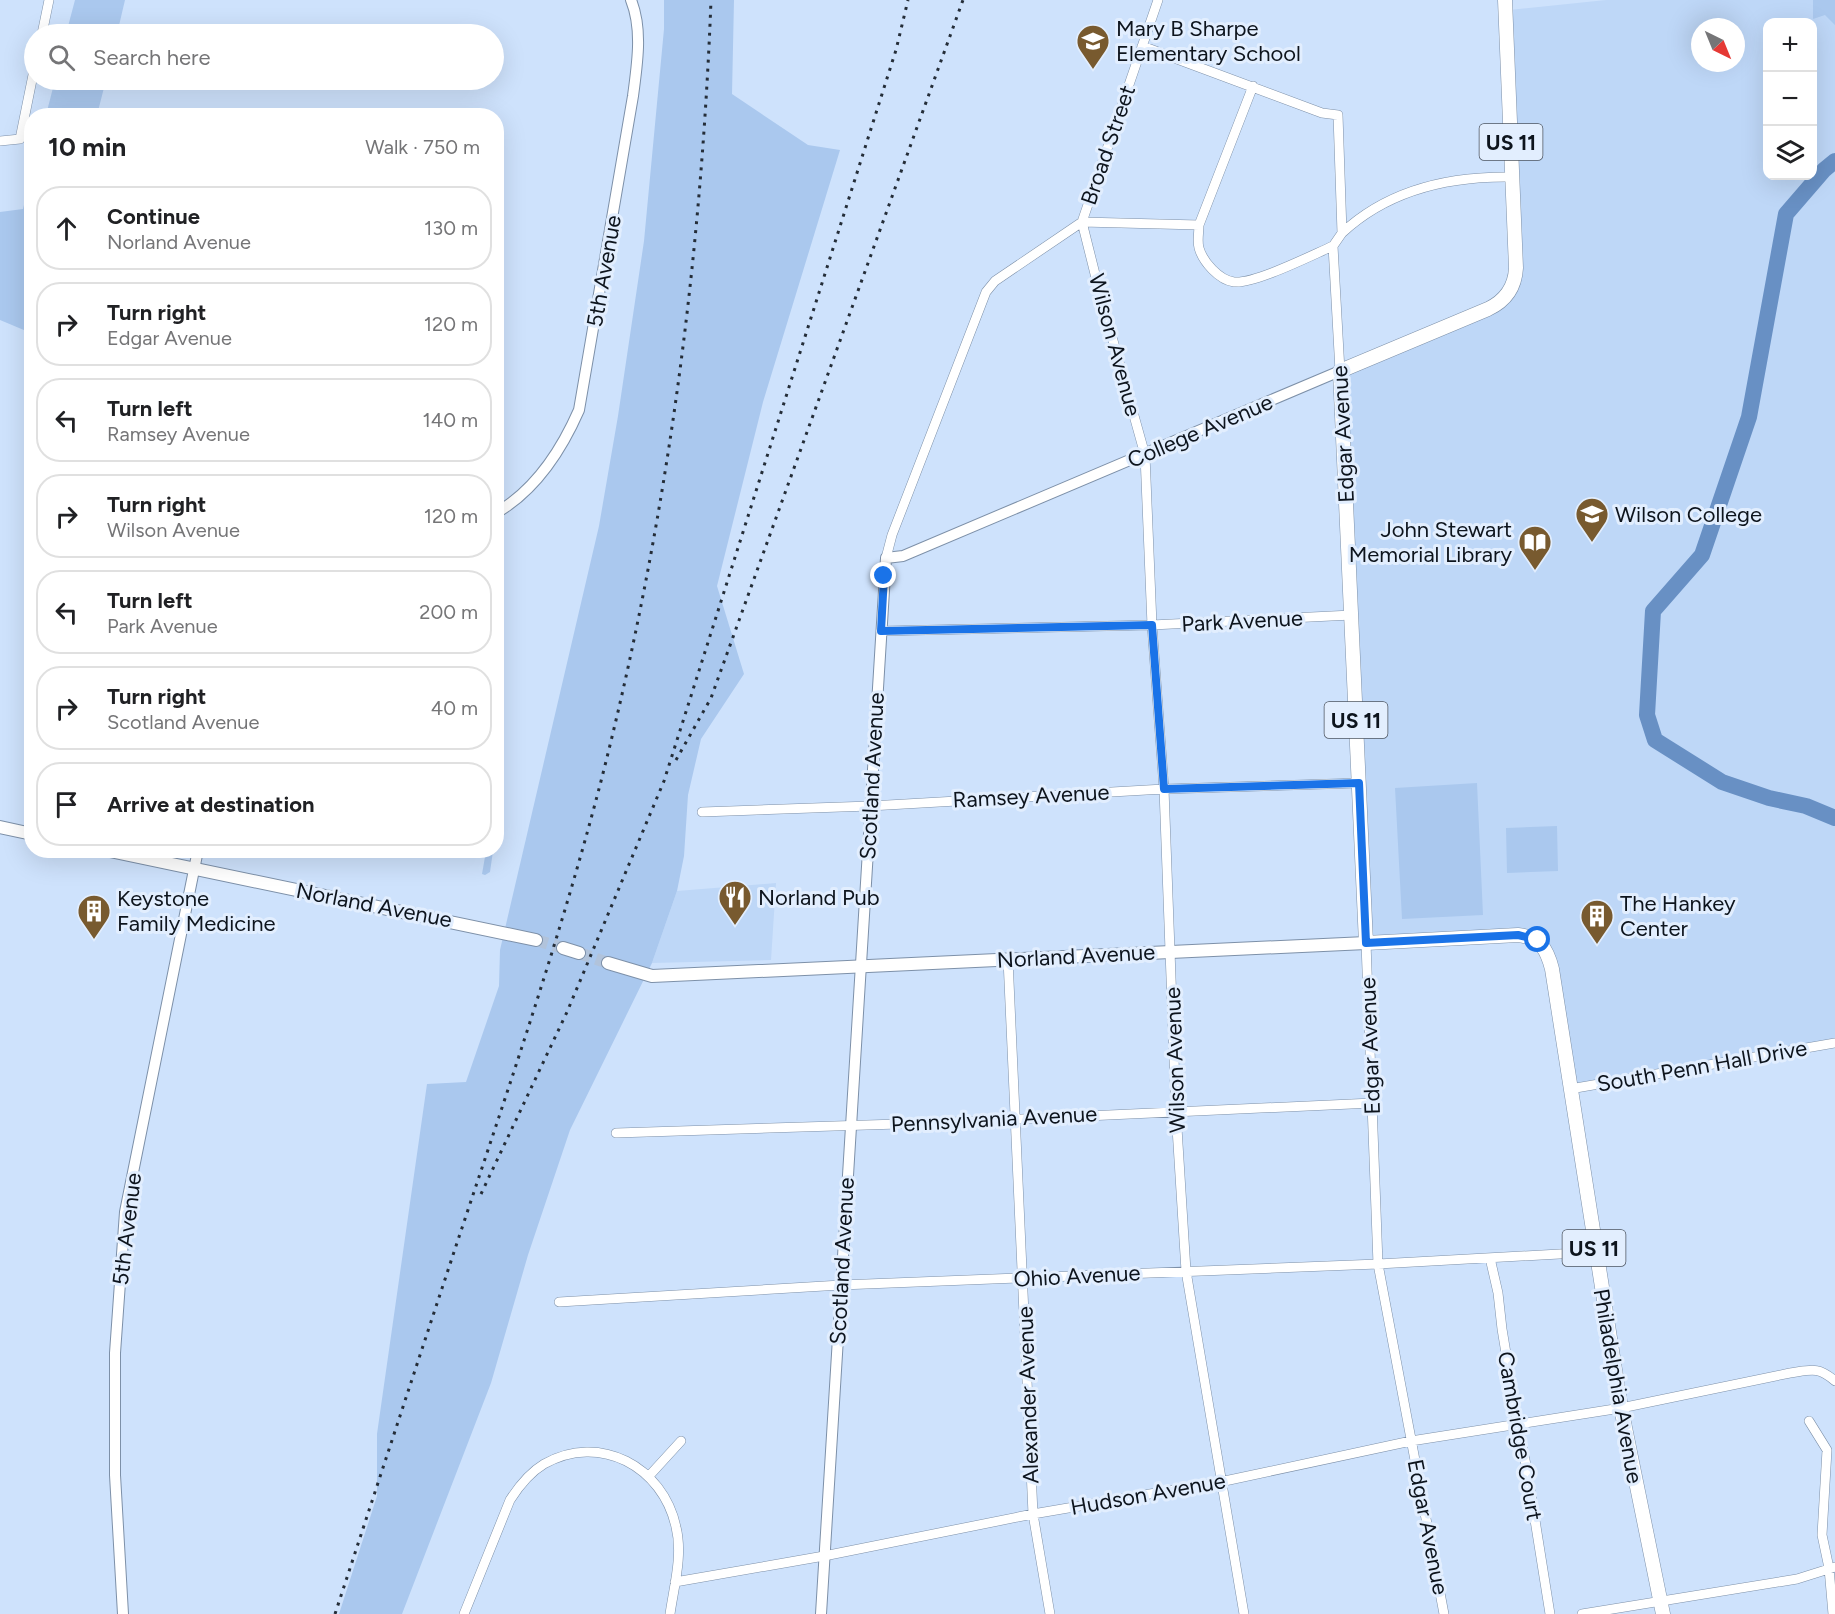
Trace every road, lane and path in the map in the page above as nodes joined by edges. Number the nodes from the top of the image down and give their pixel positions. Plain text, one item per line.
1 (49, 0) edge
2 (631, 0) edge
3 (1158, 0) edge
4 (1505, 0) edge
5 (44, 24) edge
6 (1142, 45) junction
7 (1252, 86) junction
8 (30, 90) edge
9 (26, 108) edge
10 (24, 119) edge
11 (0, 141) edge
12 (1512, 177) junction
13 (1082, 222) junction
14 (1199, 225) junction
15 (1342, 233) junction
16 (1334, 246) junction
17 (1340, 371) junction
18 (1145, 455) junction
19 (504, 507) edge
20 (886, 558) junction
21 (1352, 615) junction
22 (1152, 625) junction
23 (881, 631) junction
24 (1359, 783) junction
25 (1164, 789) junction
26 (870, 806) junction
27 (702, 812) dead end
28 (0, 827) edge
29 (24, 832) edge
30 (142, 858) edge
31 (196, 858) edge
32 (194, 869) junction
33 (536, 940) tunnel mouth
34 (1366, 943) junction
35 (1543, 945) joint
36 (564, 948) tunnel mouth
37 (1171, 952) junction
38 (579, 953) tunnel mouth
39 (1008, 959) junction
40 (608, 963) tunnel mouth
41 (861, 967) junction
42 (1835, 1043) edge
43 (1570, 1089) junction
44 (1373, 1103) junction
45 (1176, 1112) junction
46 (1015, 1119) junction
47 (850, 1126) junction
48 (616, 1133) dead end
49 (1595, 1252) junction
50 (1490, 1258) junction
51 (1378, 1264) junction
52 (1186, 1271) junction
53 (1023, 1278) junction
54 (841, 1285) junction
55 (559, 1302) dead end
56 (1835, 1381) edge
57 (1620, 1408) junction
58 (1809, 1421) dead end
59 (1518, 1424) junction
60 (681, 1441) dead end
61 (1411, 1441) junction
62 (1831, 1453) edge
63 (649, 1476) junction
64 (1220, 1482) junction
65 (1033, 1514) junction
66 (824, 1556) junction
67 (1832, 1567) edge
68 (675, 1582) junction
69 (1661, 1607) edge
70 (123, 1614) edge
71 (464, 1614) edge
72 (670, 1614) edge
73 (821, 1614) edge
74 (1050, 1614) edge
75 (1244, 1614) edge
76 (1444, 1614) edge
77 (1550, 1614) edge
78 (1582, 1614) edge
79 (1833, 1614) edge

1 - 5 street
2 - 19 street, 5th Avenue
3 - 6 street, Broad Street
4 - 12 main road, US 11
6 - 7 street
6 - 13 street, Broad Street
7 - 14 street
7 - 15 street
8 - 9 street
10 - 11 street
12 - 15 street
12 - 17 main road, College Avenue / US 11
13 - 14 street
13 - 18 street, Wilson Avenue
13 - 20 street, Scotland Avenue
14 - 16 street
15 - 16 street
16 - 17 street, Edgar Avenue
17 - 18 street, College Avenue
17 - 21 main road, Edgar Avenue / US 11
18 - 20 street, College Avenue
18 - 22 street, Wilson Avenue
20 - 23 street, Scotland Avenue
21 - 22 street, Park Avenue
21 - 24 main road, Edgar Avenue / US 11
22 - 23 street, Park Avenue
22 - 25 street, Wilson Avenue
23 - 26 street, Scotland Avenue
24 - 25 street, Ramsey Avenue
24 - 34 main road, Edgar Avenue / US 11
25 - 26 street, Ramsey Avenue
25 - 37 street, Wilson Avenue
26 - 27 street, Ramsey Avenue
26 - 41 street, Scotland Avenue
28 - 29 main road
30 - 32 main road, Norland Avenue
31 - 32 street, 5th Avenue
32 - 33 main road, Norland Avenue
32 - 70 street, 5th Avenue
34 - 35 main road, Norland Avenue / US 11
34 - 37 main road, Norland Avenue
34 - 44 street, Edgar Avenue
35 - 43 main road, Philadelphia Avenue / US 11
36 - 38 main road
37 - 39 main road, Norland Avenue
37 - 45 street, Wilson Avenue
39 - 41 main road, Norland Avenue
39 - 46 street, Alexander Avenue
40 - 41 main road, Norland Avenue
41 - 47 street, Scotland Avenue
42 - 43 street, South Penn Hall Drive
43 - 49 main road, Philadelphia Avenue / US 11
44 - 45 street, Pennsylvania Avenue
44 - 51 street, Edgar Avenue
45 - 46 street, Pennsylvania Avenue
45 - 52 street, Wilson Avenue
46 - 47 street, Pennsylvania Avenue
46 - 53 street, Alexander Avenue
47 - 48 street, Pennsylvania Avenue
47 - 54 street, Scotland Avenue
49 - 50 street, Ohio Avenue
49 - 57 main road, Philadelphia Avenue / US 11
50 - 51 street, Ohio Avenue
50 - 59 street, Cambridge Court
51 - 52 street, Ohio Avenue
51 - 61 street, Edgar Avenue
52 - 53 street, Ohio Avenue
52 - 64 street, Wilson Avenue
53 - 54 street, Ohio Avenue
53 - 65 street, Alexander Avenue
54 - 55 street, Ohio Avenue
54 - 66 street, Scotland Avenue
56 - 57 street, Hudson Avenue
57 - 59 street, Hudson Avenue
57 - 69 main road, Philadelphia Avenue / US 11
58 - 62 street
59 - 61 street, Hudson Avenue
59 - 77 street, Cambridge Court
60 - 63 street
61 - 64 street, Hudson Avenue
61 - 76 street, Edgar Avenue
62 - 67 street
63 - 68 street
63 - 71 street
64 - 65 street, Hudson Avenue
64 - 75 street, Wilson Avenue
65 - 66 street, Hudson Avenue
65 - 74 street, Alexander Avenue
66 - 68 street, Hudson Avenue
66 - 73 street, Scotland Avenue
67 - 69 street
67 - 79 street
68 - 72 street
69 - 78 street

